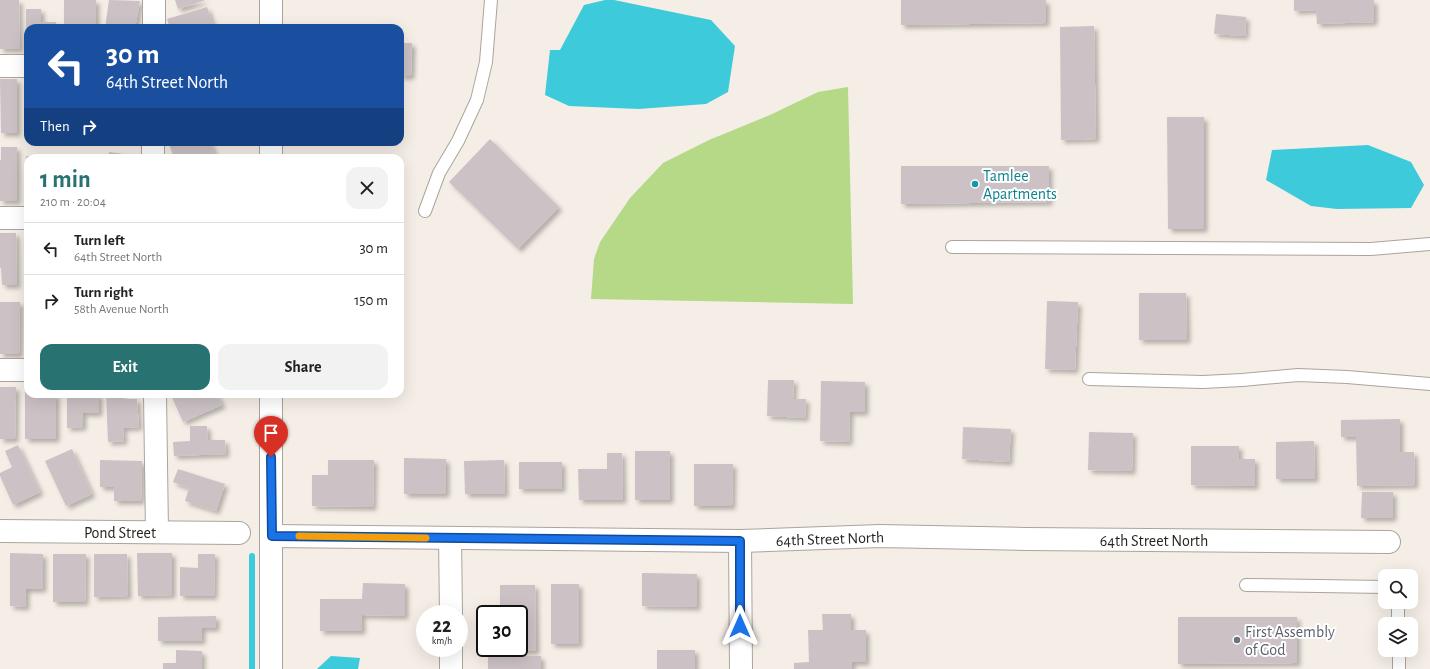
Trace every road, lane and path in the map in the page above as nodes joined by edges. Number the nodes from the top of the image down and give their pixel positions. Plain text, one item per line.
1 (154, 0) edge
2 (271, 0) edge
3 (491, 0) edge
4 (154, 24) edge
5 (271, 24) edge
6 (0, 66) edge
7 (24, 66) edge
8 (425, 212) dead end
9 (0, 218) edge
10 (24, 218) edge
11 (1430, 244) edge
12 (952, 247) dead end
13 (0, 370) edge
14 (24, 370) edge
15 (1089, 379) dead end
16 (1430, 384) edge
17 (155, 398) edge
18 (271, 398) edge
19 (0, 531) edge
20 (157, 532) junction
21 (239, 533) dead end
22 (272, 536) junction
23 (450, 538) junction
24 (740, 541) junction
25 (1389, 542) dead end
26 (1246, 585) dead end
27 (1378, 587) edge
28 (451, 605) edge
29 (451, 657) edge
30 (1399, 657) edge
31 (271, 669) edge
32 (451, 669) edge
33 (740, 669) edge
34 (1399, 669) edge

1 - 4 street
2 - 5 street
3 - 8 lane
6 - 7 street
9 - 10 street
11 - 12 lane
13 - 14 street
15 - 16 lane
17 - 20 street
18 - 22 street
19 - 20 street, Pond Street
20 - 21 street, Pond Street
22 - 23 street, 64th Street North
22 - 31 street
23 - 24 street, 64th Street North
23 - 28 street
24 - 25 street, 64th Street North
24 - 33 street
26 - 27 lane
29 - 32 street
30 - 34 lane

